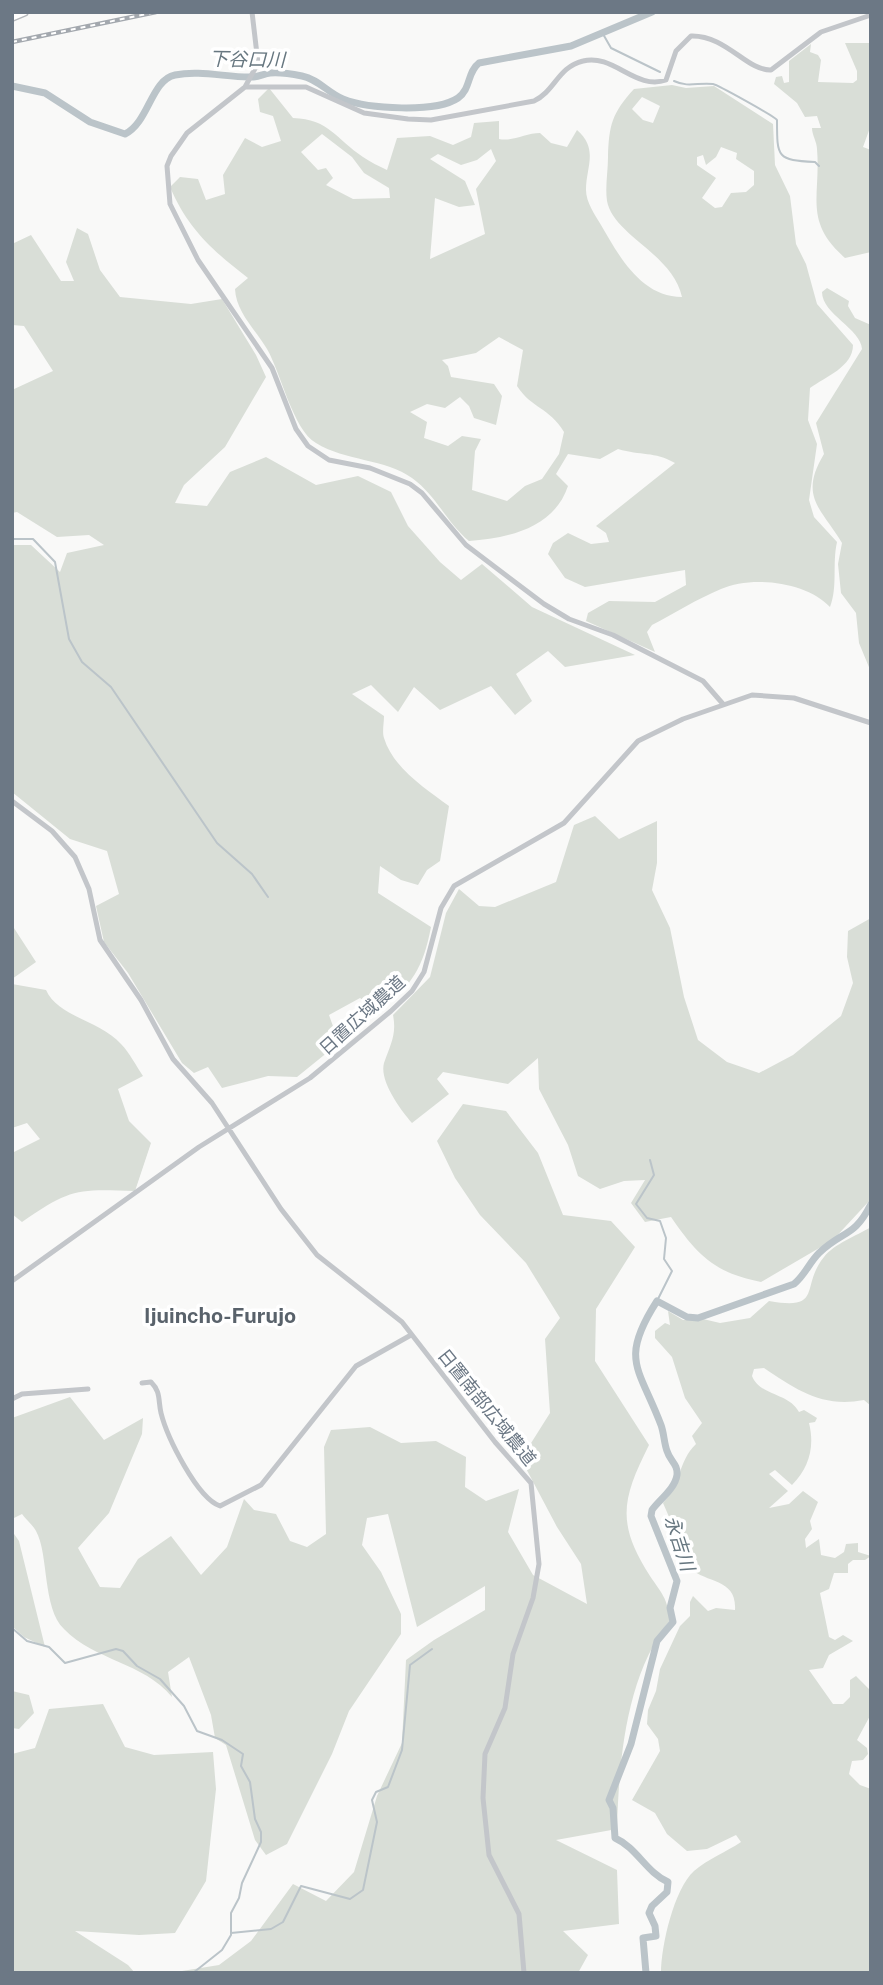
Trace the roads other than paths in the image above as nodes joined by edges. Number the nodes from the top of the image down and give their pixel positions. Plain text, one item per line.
1 (24, 12) edge
2 (252, 12) edge
3 (871, 15) edge
4 (12, 17) edge
5 (245, 87) junction
6 (723, 704) junction
7 (871, 723) edge
8 (12, 801) edge
9 (228, 1128) junction
10 (12, 1281) edge
11 (411, 1335) junction
12 (142, 1383) dead end
13 (88, 1389) dead end
14 (12, 1399) edge
15 (524, 1973) edge

1 - 4 main road
2 - 5 street
3 - 5 street
5 - 6 street
6 - 7 street, 日置広域農道
6 - 9 street, 日置広域農道
8 - 9 street, 日置南部広域農道
9 - 10 street, 日置広域農道
9 - 11 street, 日置南部広域農道
11 - 12 street
11 - 15 street, 日置南部広域農道
13 - 14 street

